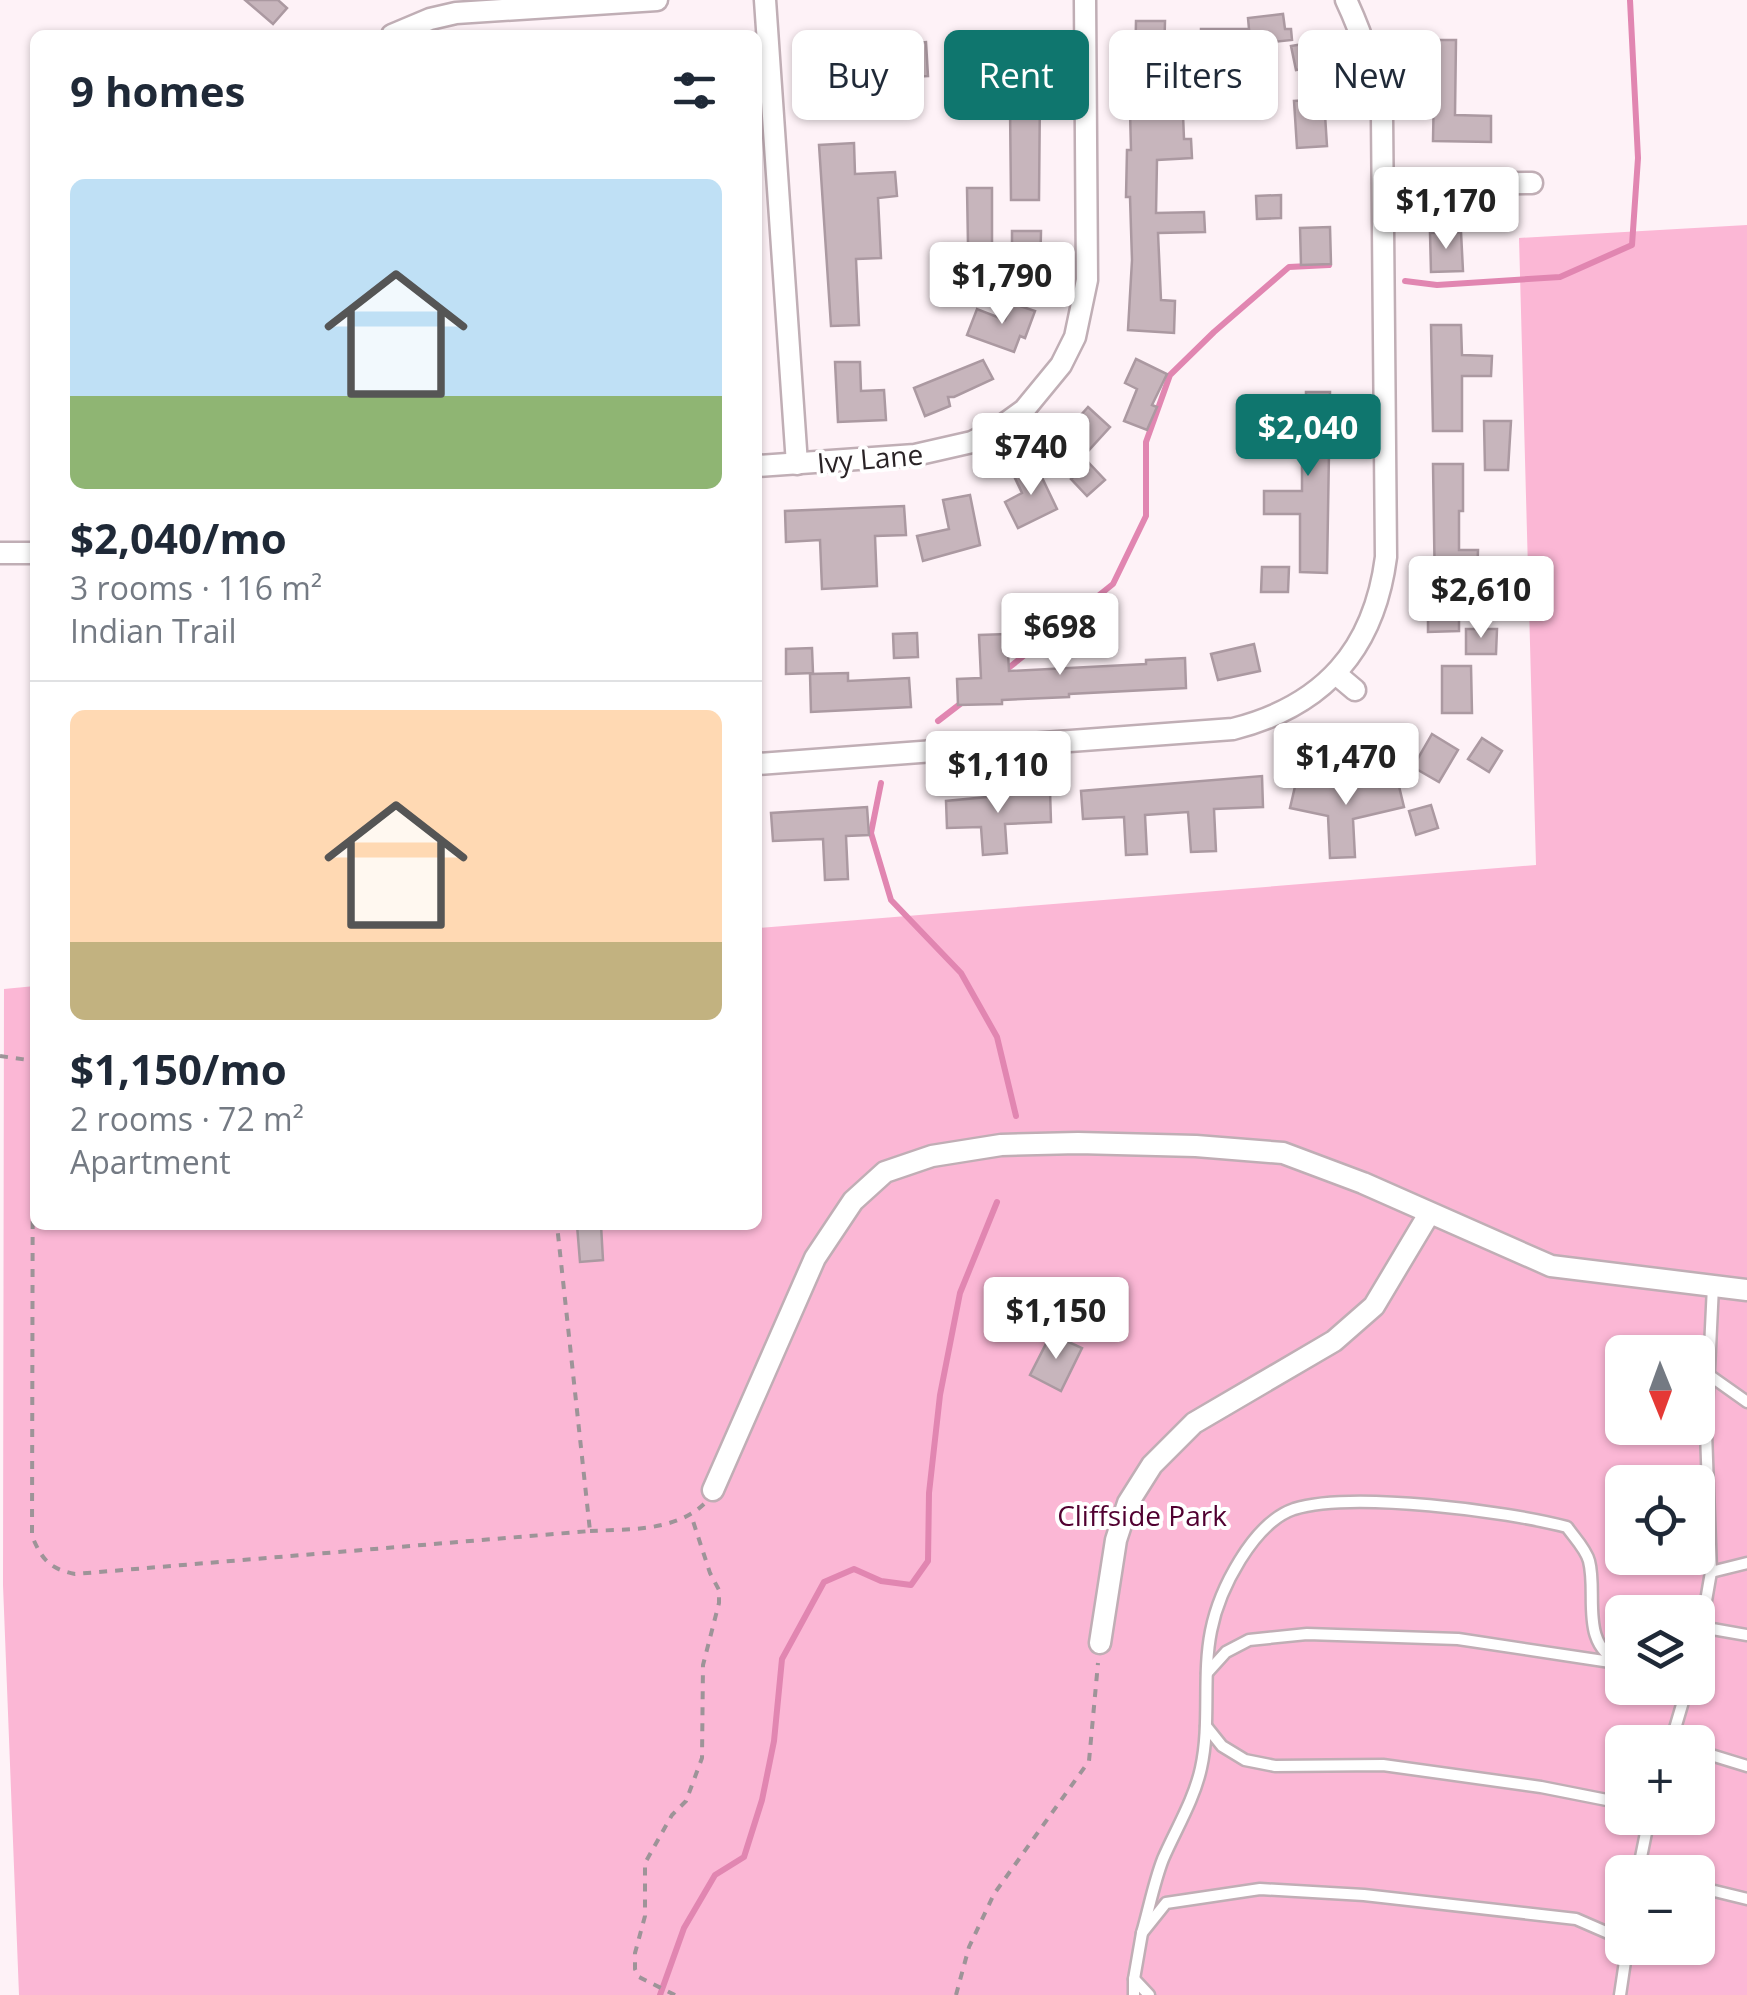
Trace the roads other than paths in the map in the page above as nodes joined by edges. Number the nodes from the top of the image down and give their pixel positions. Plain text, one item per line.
1 (657, 0) edge
2 (764, 0) edge
3 (1086, 0) edge
4 (1346, 0) edge
5 (601, 2) edge
6 (404, 30) edge
7 (1532, 183) dead end
8 (1384, 184) junction
9 (798, 464) junction
10 (762, 466) edge
11 (0, 553) edge
12 (30, 553) edge
13 (1336, 674) junction
14 (1356, 690) dead end
15 (762, 764) edge
16 (1429, 1214) junction
17 (1714, 1286) junction
18 (1747, 1290) edge
19 (1711, 1335) edge
20 (1715, 1379) edge
21 (1747, 1402) edge
22 (713, 1490) road end
23 (1747, 1562) edge
24 (1715, 1571) edge
25 (1715, 1629) edge
26 (1747, 1635) edge
27 (1100, 1643) road end
28 (1605, 1648) edge
29 (1605, 1662) edge
30 (1206, 1673) junction
31 (1206, 1725) junction
32 (1715, 1757) edge
33 (1747, 1766) edge
34 (1605, 1799) edge
35 (1715, 1891) edge
36 (1747, 1899) edge
37 (1605, 1932) edge
38 (1142, 1933) junction
39 (1626, 1965) edge
40 (1134, 1979) junction
41 (1623, 1994) edge
42 (1134, 1995) edge
43 (1149, 1995) edge

1 - 5 street
2 - 9 street
3 - 9 street, Ivy Lane
4 - 8 street
5 - 6 street
7 - 8 street
8 - 13 street
9 - 10 street, Ivy Lane
11 - 12 street
13 - 14 street
13 - 15 street
16 - 17 street
16 - 22 street
16 - 27 street
17 - 18 street
17 - 19 lane
20 - 21 lane
23 - 24 lane
25 - 26 lane
28 - 30 lane
29 - 30 lane
30 - 31 lane
31 - 34 lane
31 - 38 lane
32 - 33 lane
35 - 36 lane
37 - 38 lane
38 - 40 lane
39 - 41 lane
40 - 42 lane
40 - 43 lane

